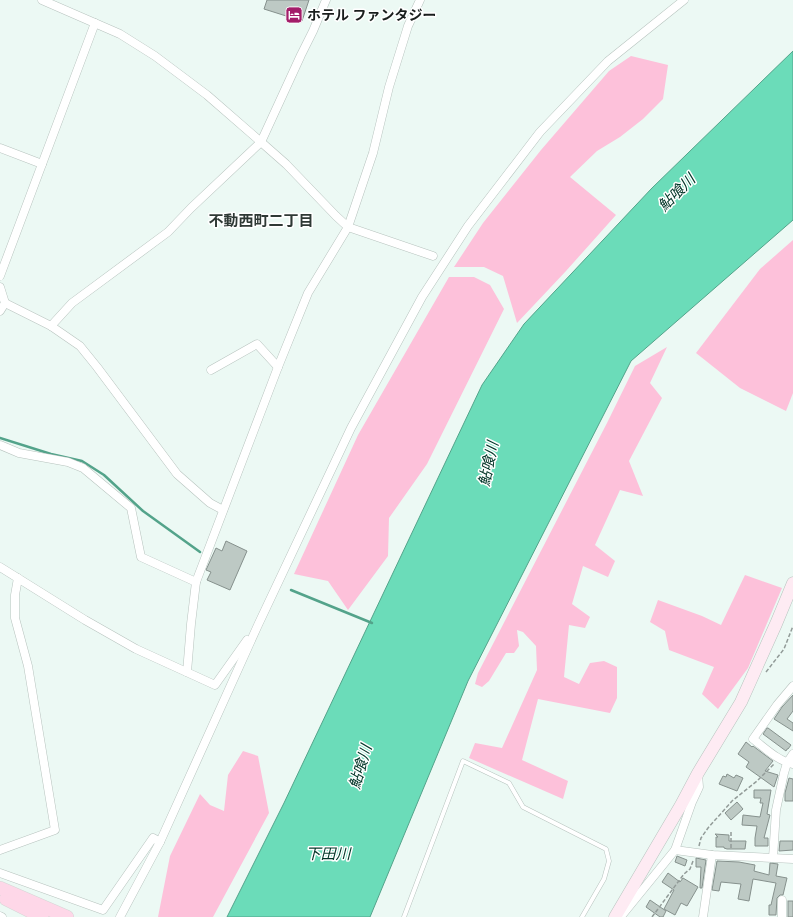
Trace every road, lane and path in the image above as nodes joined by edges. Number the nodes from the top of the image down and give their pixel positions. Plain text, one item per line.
1 (42, 0) edge
2 (326, 0) edge
3 (420, 0) edge
4 (684, 0) edge
5 (96, 23) junction
6 (261, 142) junction
7 (0, 148) edge
8 (42, 164) junction
9 (348, 226) junction
10 (433, 256) dead end
11 (0, 276) edge
12 (0, 287) edge
13 (5, 303) junction
14 (0, 311) edge
15 (51, 326) junction
16 (278, 367) junction
17 (211, 370) dead end
18 (0, 445) edge
19 (223, 510) junction
20 (0, 566) edge
21 (18, 578) junction
22 (196, 582) junction
23 (793, 583) edge
24 (258, 625) junction
25 (793, 626) edge
26 (188, 672) junction
27 (764, 674) dead end
28 (793, 686) edge
29 (793, 754) edge
30 (787, 762) edge
31 (698, 773) junction
32 (731, 831) dead end
33 (160, 842) junction
34 (0, 850) edge
35 (675, 850) junction
36 (696, 853) junction
37 (712, 855) junction
38 (731, 856) junction
39 (773, 858) junction
40 (793, 859) edge
41 (0, 874) edge
42 (0, 888) edge
43 (0, 895) edge
44 (782, 900) dead end
45 (42, 917) edge
46 (67, 917) edge
47 (120, 917) edge
48 (404, 917) edge
49 (582, 917) edge
50 (615, 917) edge
51 (619, 917) edge
52 (652, 917) edge
53 (703, 917) edge
54 (782, 917) edge

1 - 5 street
2 - 6 street
3 - 9 street
4 - 24 street
5 - 6 street
5 - 8 street
6 - 9 street
6 - 15 street
7 - 8 street
8 - 11 street
9 - 10 street
9 - 16 street
12 - 13 street
13 - 14 street
13 - 15 street
15 - 19 street
16 - 17 street
16 - 19 street
18 - 22 street
19 - 22 street
20 - 21 street
21 - 26 street
21 - 34 street
22 - 26 street
23 - 31 street
24 - 26 street
24 - 33 street
25 - 27 path
28 - 30 street
29 - 30 street
30 - 36 path
30 - 39 street
31 - 35 street
31 - 50 street
32 - 38 path
33 - 41 street
33 - 47 street
35 - 36 street
35 - 51 street
36 - 37 street
36 - 52 path
37 - 38 street
37 - 53 street
38 - 39 street
39 - 40 street
42 - 46 main road
43 - 45 main road
44 - 54 street
48 - 49 lane

